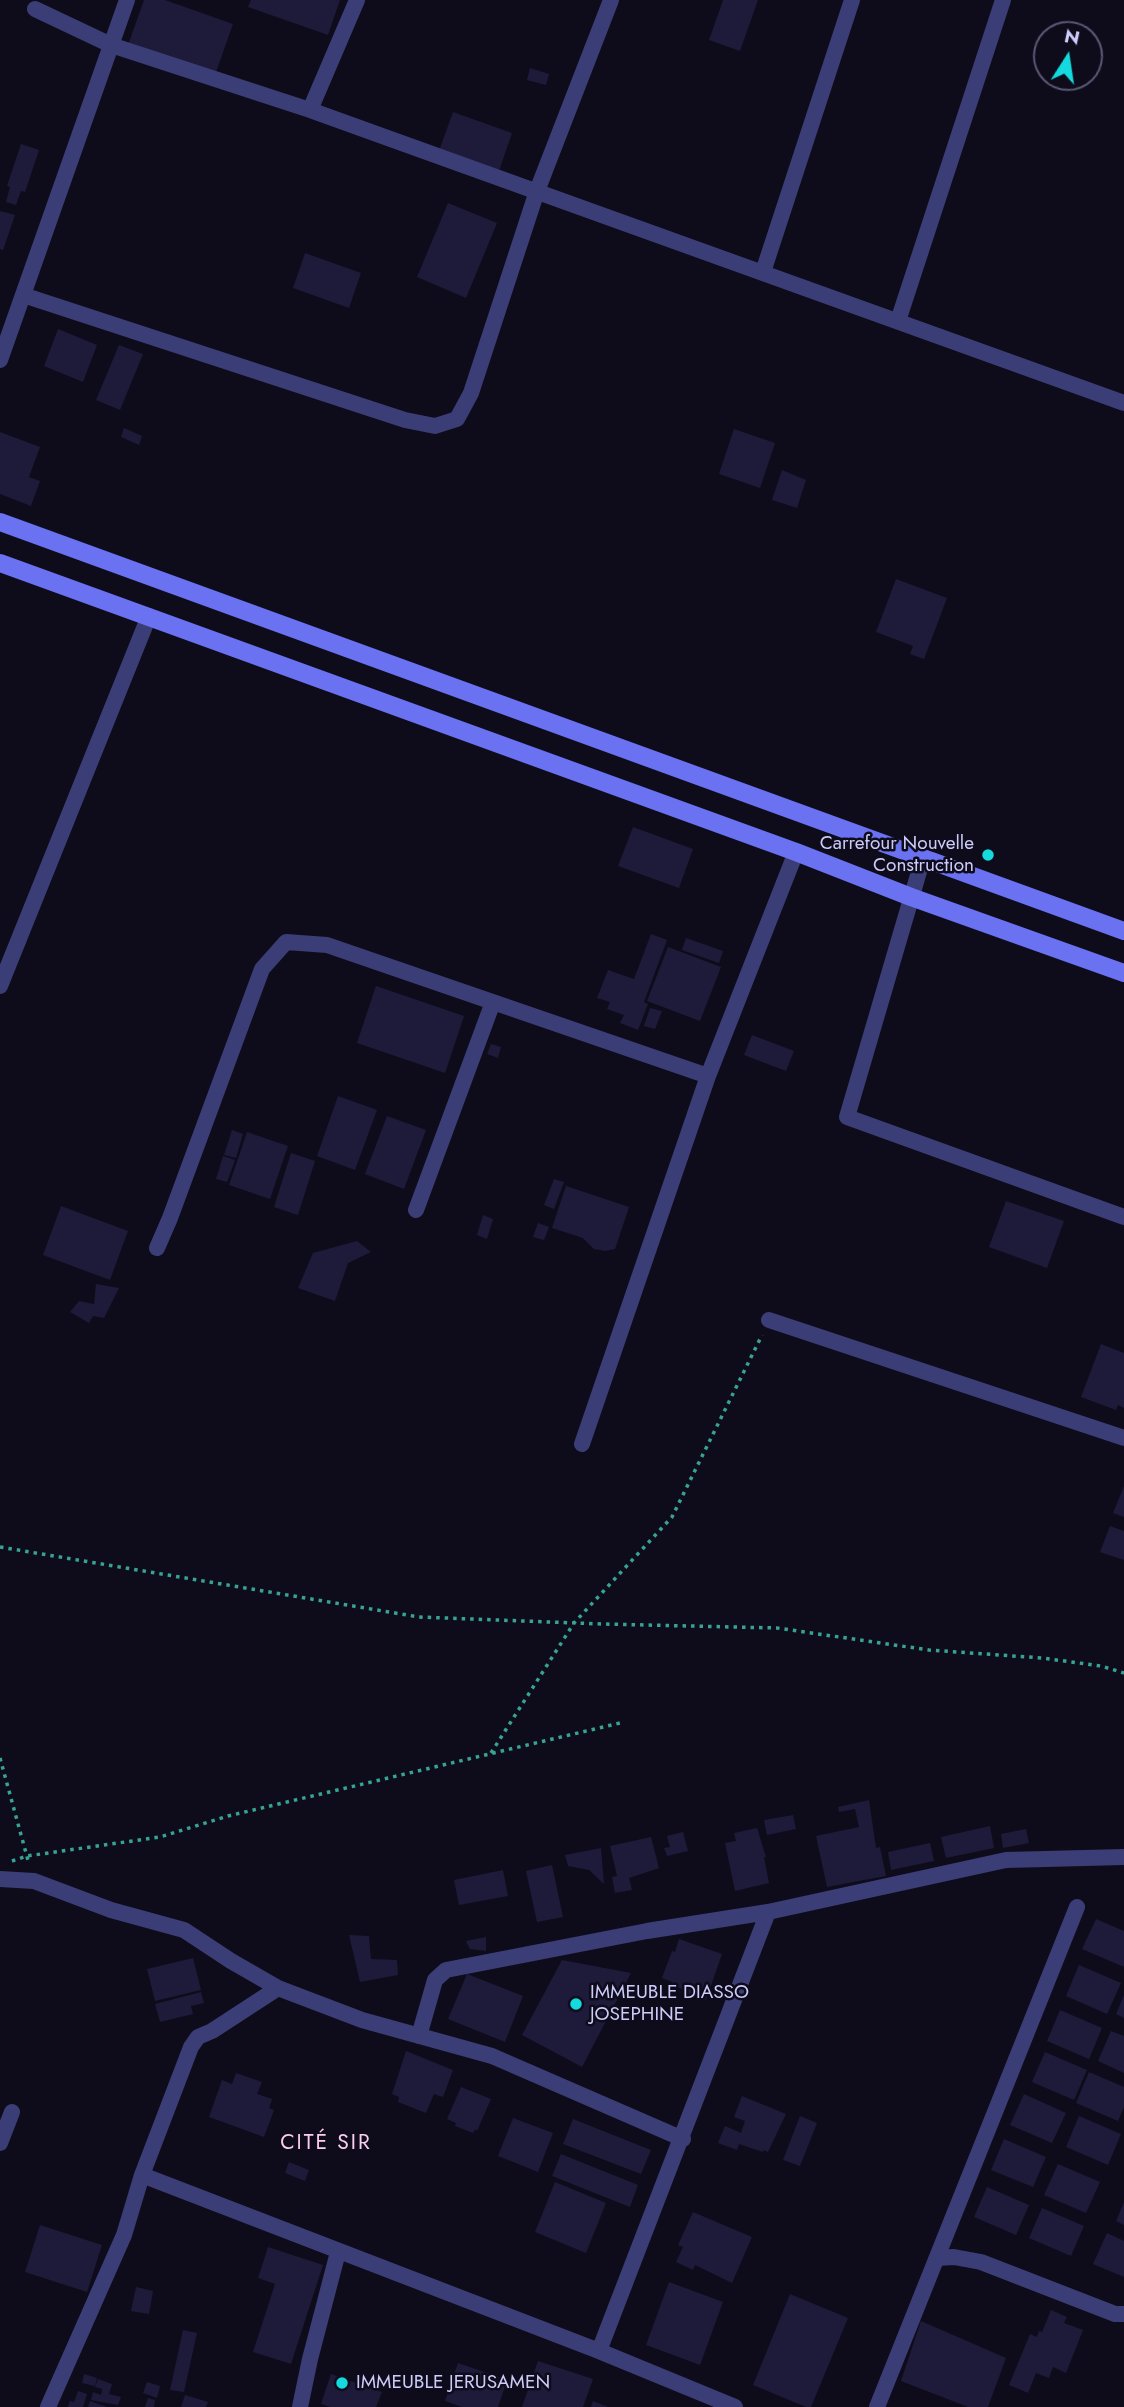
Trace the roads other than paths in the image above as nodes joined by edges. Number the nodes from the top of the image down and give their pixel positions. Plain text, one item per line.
1 (127, 0) edge
2 (357, 0) edge
3 (611, 0) edge
4 (852, 0) edge
5 (1003, 0) edge
6 (35, 9) dead end
7 (111, 45) junction
8 (310, 110) junction
9 (537, 191) junction
10 (763, 272) junction
11 (23, 295) junction
12 (898, 321) junction
13 (0, 360) edge
14 (1124, 402) edge
15 (0, 522) edge
16 (0, 563) edge
17 (149, 616) junction
18 (796, 852) junction
19 (923, 858) junction
20 (911, 897) junction
21 (1124, 931) edge
22 (1124, 973) edge
23 (0, 986) edge
24 (493, 1002) junction
25 (708, 1076) junction
26 (416, 1210) dead end
27 (1124, 1217) edge
28 (157, 1248) dead end
29 (769, 1320) road end
30 (1124, 1438) edge
31 (582, 1444) dead end
32 (1124, 1857) edge
33 (0, 1879) edge
34 (1077, 1907) dead end
35 (768, 1912) junction
36 (278, 1988) junction
37 (419, 2036) junction
38 (12, 2112) dead end
39 (683, 2139) junction
40 (0, 2143) edge
41 (142, 2175) junction
42 (338, 2252) junction
43 (937, 2258) junction
44 (1124, 2314) edge
45 (599, 2351) junction
46 (48, 2407) edge
47 (300, 2407) edge
48 (734, 2407) edge
49 (877, 2407) edge

1 - 7 street
2 - 8 street
3 - 9 street
4 - 10 street
5 - 12 street
6 - 7 street
7 - 8 street
7 - 11 street
8 - 9 street
9 - 10 street
9 - 11 street
10 - 12 street
11 - 13 street
12 - 14 street
15 - 19 main road
16 - 17 main road
17 - 18 main road
17 - 23 street
18 - 20 main road
18 - 25 street
19 - 20 street
19 - 21 main road
20 - 22 main road
20 - 27 street
24 - 25 street
24 - 26 street
24 - 28 street
25 - 31 street
29 - 30 street
32 - 35 street
33 - 36 street
34 - 43 street
35 - 37 street
35 - 39 street
36 - 37 street
36 - 41 street
37 - 39 street
38 - 40 street
39 - 45 street
41 - 42 street
41 - 46 street
42 - 45 street
42 - 47 street
43 - 44 street
43 - 49 street
45 - 48 street

